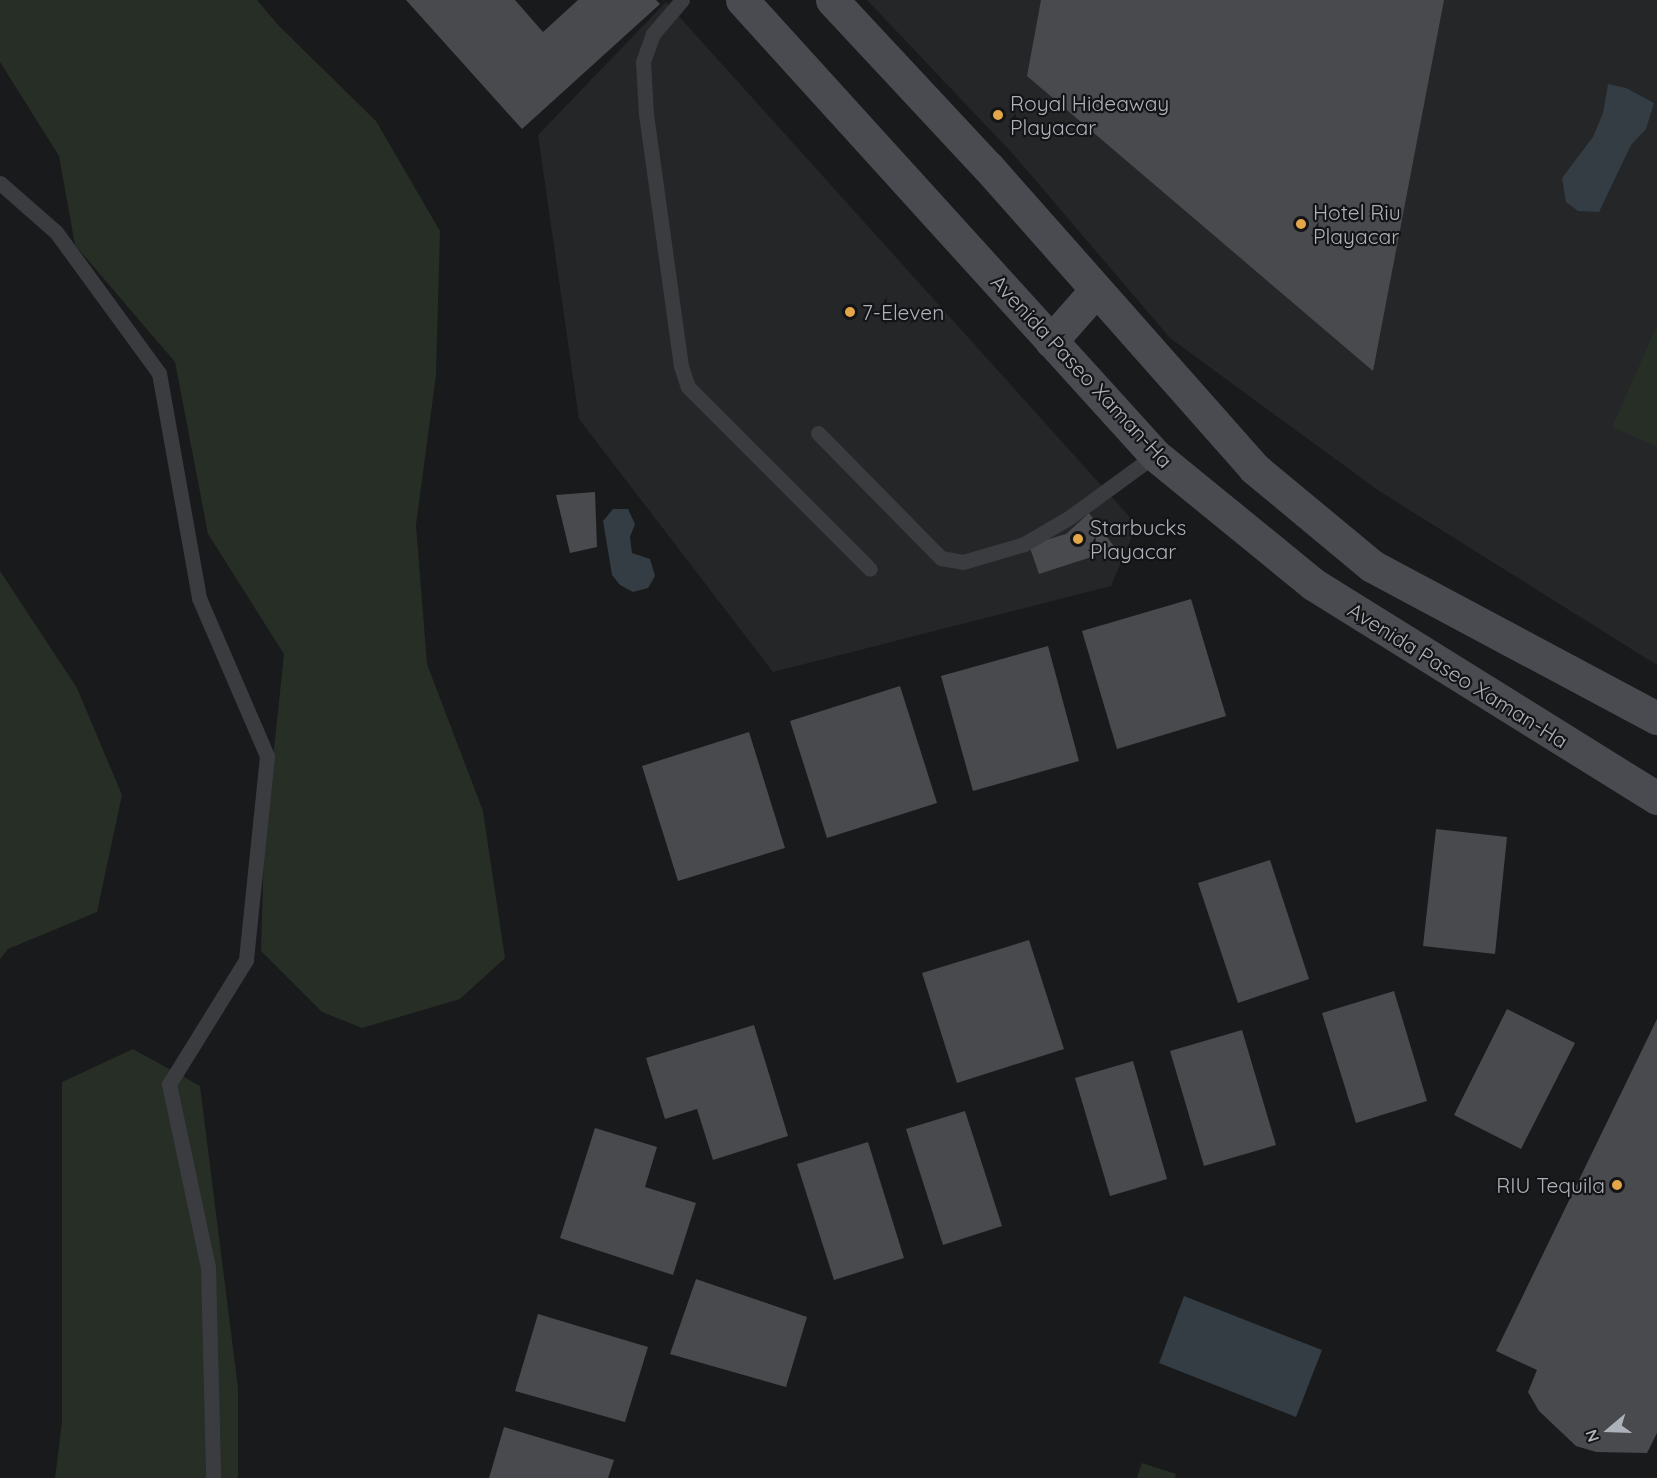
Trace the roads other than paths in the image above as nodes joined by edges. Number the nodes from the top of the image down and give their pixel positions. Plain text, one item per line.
1 (682, 0) edge
2 (742, 0) edge
3 (832, 0) edge
4 (0, 183) edge
5 (1096, 290) junction
6 (1051, 340) junction
7 (818, 433) dead end
8 (1155, 455) junction
9 (870, 569) dead end
10 (1657, 718) edge
11 (1657, 798) edge
12 (213, 1478) edge

1 - 9 lane
2 - 6 main road, Avenida Paseo Xaman-Ha
3 - 5 main road
4 - 12 lane
5 - 6 main road
5 - 10 main road
6 - 8 main road, Avenida Paseo Xaman-Ha
7 - 8 lane
8 - 11 main road, Avenida Paseo Xaman-Ha

